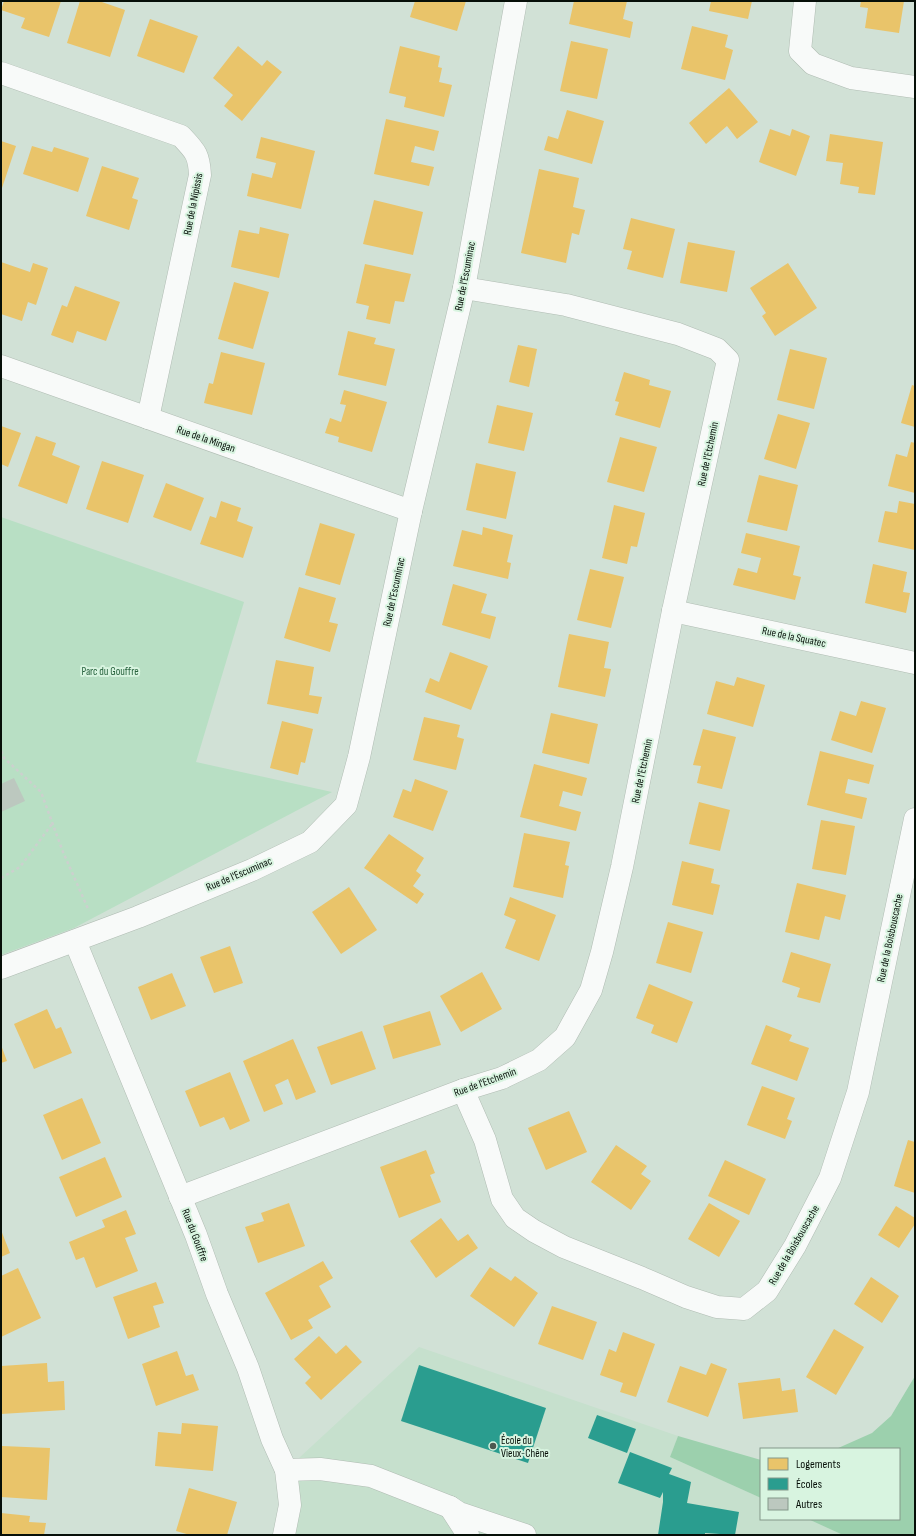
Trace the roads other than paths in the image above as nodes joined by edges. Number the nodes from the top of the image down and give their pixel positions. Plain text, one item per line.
1 (516, 1) edge
2 (805, 1) edge
3 (1, 73) edge
4 (915, 87) edge
5 (464, 288) junction
6 (1, 366) edge
7 (148, 418) junction
8 (411, 511) junction
9 (673, 610) junction
10 (915, 663) edge
11 (915, 819) edge
12 (75, 940) junction
13 (1, 968) edge
14 (463, 1090) junction
15 (180, 1197) junction
16 (286, 1470) junction
17 (450, 1507) junction
18 (284, 1535) edge
19 (468, 1535) edge
20 (525, 1535) edge

1 - 5 street, Rue de l'Escuminac
2 - 4 street
3 - 7 street, Rue de la Nipissis
5 - 8 street, Rue de l'Escuminac
5 - 9 street, Rue de l'Etchemin
6 - 7 street, Rue de la Mingan
7 - 8 street, Rue de la Mingan
8 - 12 street, Rue de l'Escuminac
9 - 10 street, Rue de la Squatec
9 - 14 street, Rue de l'Etchemin
11 - 14 street, Rue de la Boisbouscache
12 - 13 street, Rue de l'Escuminac
12 - 15 street, Rue du Gouffre
14 - 15 street, Rue de l'Etchemin
15 - 16 street, Rue du Gouffre
16 - 17 street
16 - 18 street, Rue du Gouffre
17 - 19 street
17 - 20 street

